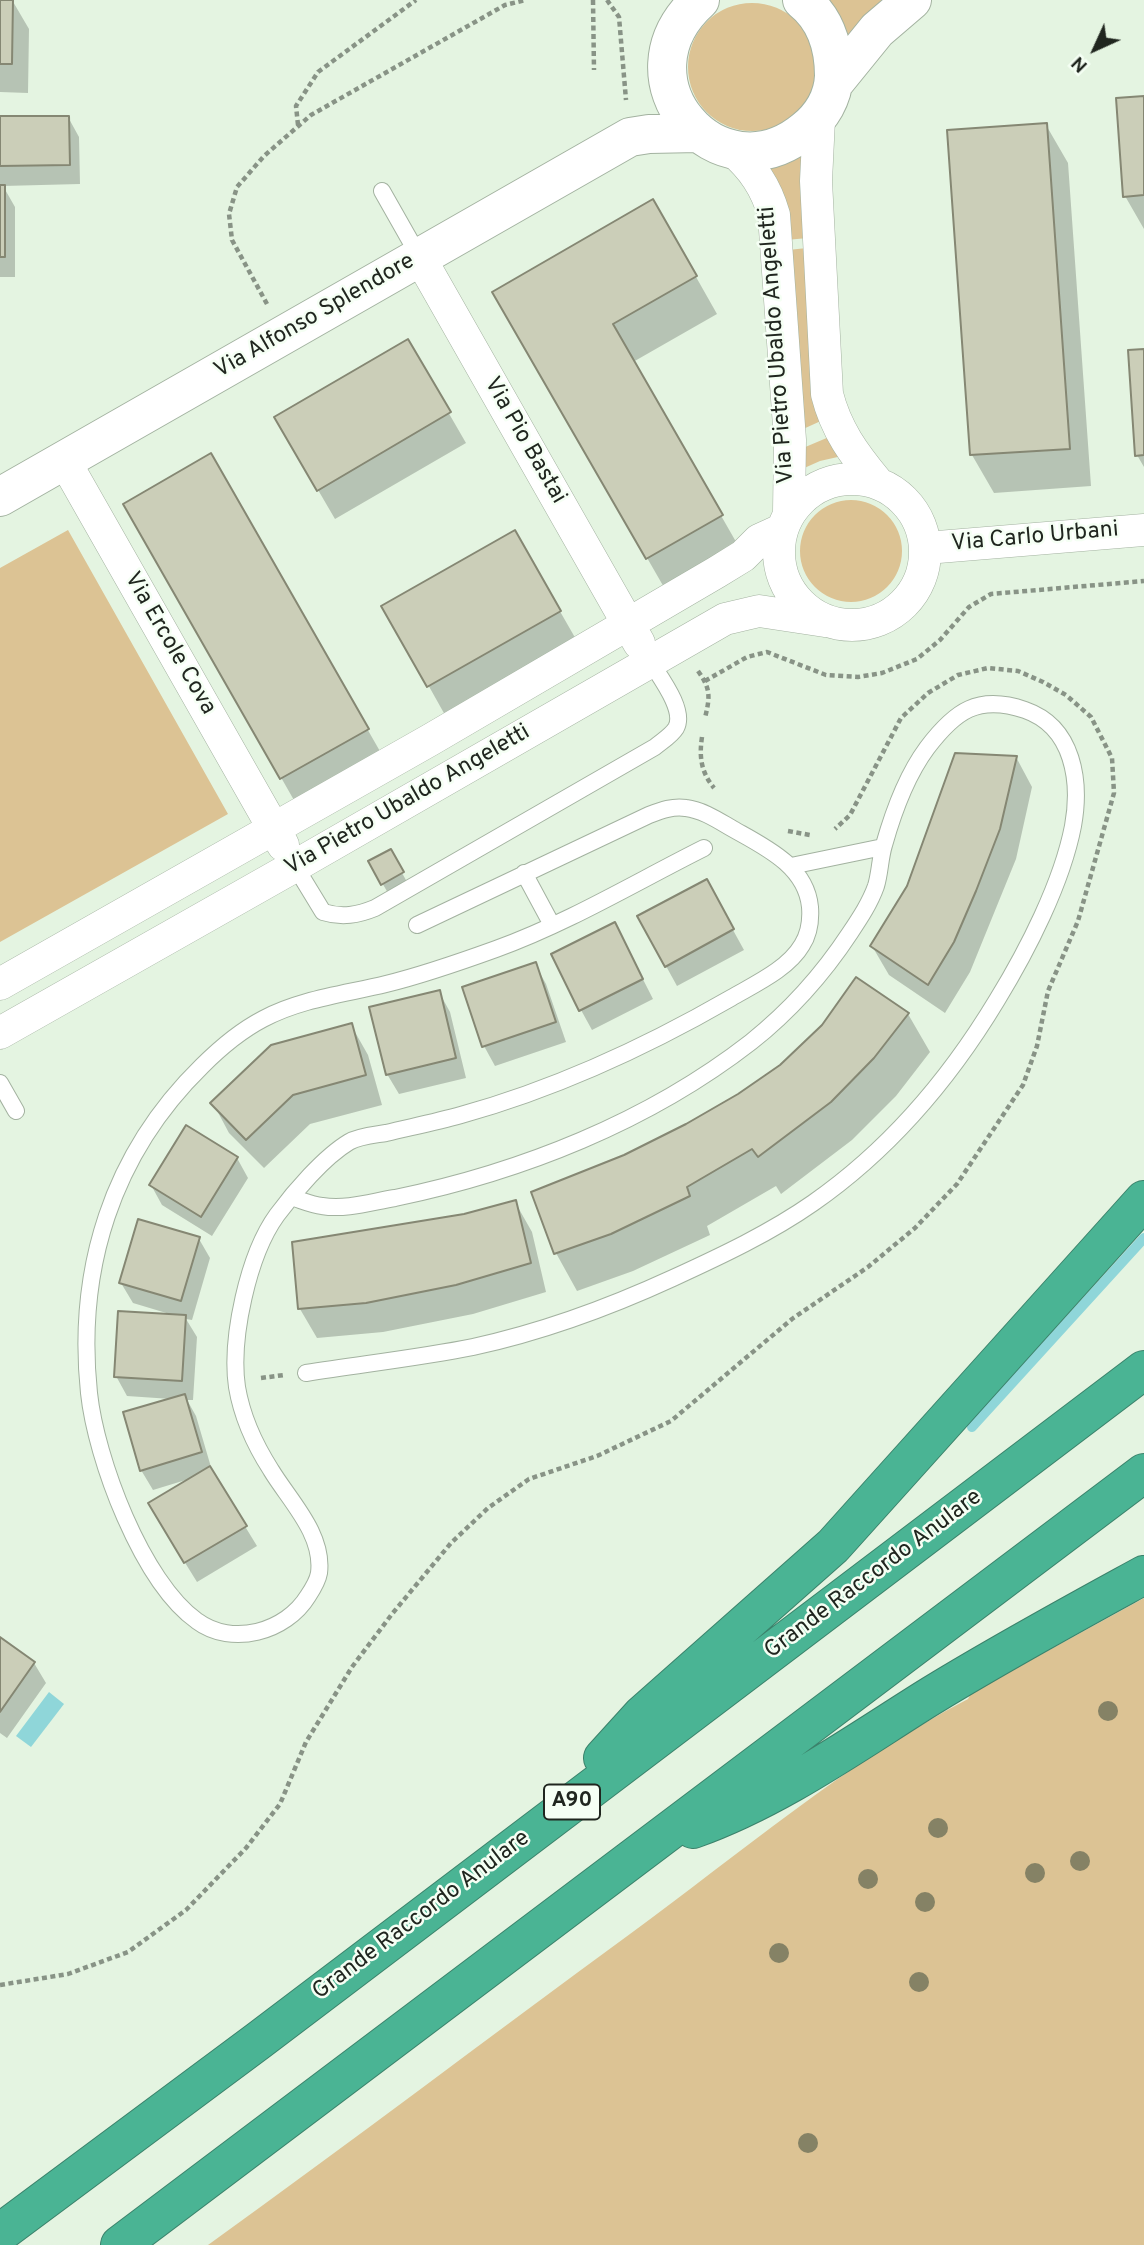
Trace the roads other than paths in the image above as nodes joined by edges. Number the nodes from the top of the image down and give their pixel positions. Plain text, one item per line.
1 (700, 0) edge
2 (802, 0) edge
3 (912, 0) edge
4 (666, 68) junction
5 (834, 83) junction
6 (628, 119) junction
7 (819, 119) junction
8 (715, 141) junction
9 (382, 191) dead end
10 (420, 258) junction
11 (64, 460) junction
12 (877, 482) junction
13 (0, 497) edge
14 (785, 521) junction
15 (1144, 530) edge
16 (926, 548) junction
17 (825, 621) junction
18 (628, 624) junction
19 (650, 661) junction
20 (273, 828) junction
21 (704, 848) dead end
22 (883, 848) junction
23 (295, 866) junction
24 (791, 866) junction
25 (524, 873) junction
26 (417, 925) dead end
27 (552, 925) junction
28 (0, 984) edge
29 (0, 1032) edge
30 (0, 1083) edge
31 (16, 1111) dead end
32 (291, 1197) junction
33 (1144, 1200) edge
34 (1144, 1370) edge
35 (306, 1373) road end
36 (1144, 1473) edge
37 (1144, 1575) edge
38 (560, 1811) junction
39 (652, 1843) junction
40 (0, 2233) edge
41 (120, 2245) edge

1 - 4 street
2 - 5 street
3 - 5 street
4 - 6 street, Via Alfonso Splendore
4 - 8 street
5 - 7 street
6 - 8 street, Via Alfonso Splendore
6 - 10 street, Via Alfonso Splendore
7 - 8 street, Via Alfonso Splendore
7 - 12 street, Via Pietro Ubaldo Angeletti
8 - 14 street, Via Pietro Ubaldo Angeletti
9 - 10 lane
10 - 11 street, Via Alfonso Splendore
10 - 18 street, Via Pio Bastai
11 - 13 street, Via Alfonso Splendore
11 - 20 street, Via Ercole Cova
12 - 14 street
12 - 16 street
14 - 17 street
14 - 18 street, Via Pietro Ubaldo Angeletti
15 - 16 street, Via Carlo Urbani
16 - 17 street
17 - 19 street, Via Pietro Ubaldo Angeletti
18 - 19 street, Via Pio Bastai
18 - 20 street, Via Pietro Ubaldo Angeletti
19 - 23 street, Via Pietro Ubaldo Angeletti
19 - 23 lane
20 - 23 street, Via Ercole Cova
20 - 28 street, Via Pietro Ubaldo Angeletti
21 - 27 lane
22 - 24 lane
22 - 32 lane
22 - 35 lane
23 - 29 street, Via Pietro Ubaldo Angeletti
24 - 25 lane
24 - 32 lane
25 - 26 lane
25 - 27 lane
27 - 32 lane
30 - 31 lane
33 - 38 highway
34 - 38 highway, Grande Raccordo Anulare / A90
36 - 39 highway
37 - 39 highway
38 - 40 highway, Grande Raccordo Anulare / A90
39 - 41 highway

